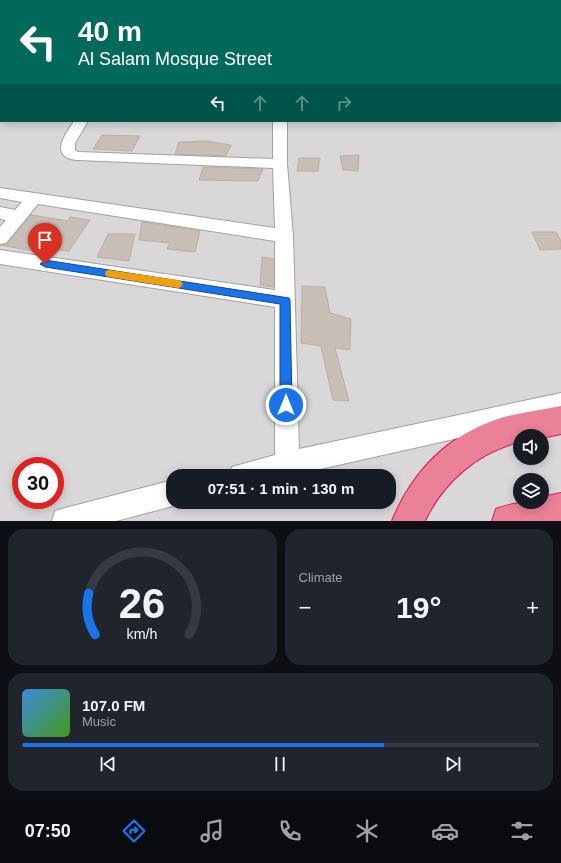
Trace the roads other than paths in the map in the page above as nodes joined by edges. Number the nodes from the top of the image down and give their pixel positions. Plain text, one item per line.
1 (48, 0) edge
2 (82, 0) edge
3 (80, 122) edge
4 (280, 122) edge
5 (280, 164) junction
6 (0, 193) edge
7 (34, 199) junction
8 (0, 213) edge
9 (19, 217) junction
10 (284, 236) junction
11 (0, 238) edge
12 (0, 256) edge
13 (285, 300) junction
14 (561, 404) edge
15 (561, 420) edge
16 (287, 464) junction
17 (268, 469) edge
18 (166, 495) edge
19 (561, 509) edge
20 (65, 521) edge
21 (408, 521) edge
22 (508, 521) edge

1 - 2 street
3 - 5 street
4 - 5 street
5 - 10 street
6 - 7 street
7 - 9 street
7 - 10 street
8 - 9 street
9 - 11 street
10 - 13 street
12 - 13 street
13 - 16 street
14 - 16 street
15 - 21 highway
16 - 17 street
18 - 20 street
19 - 22 highway

